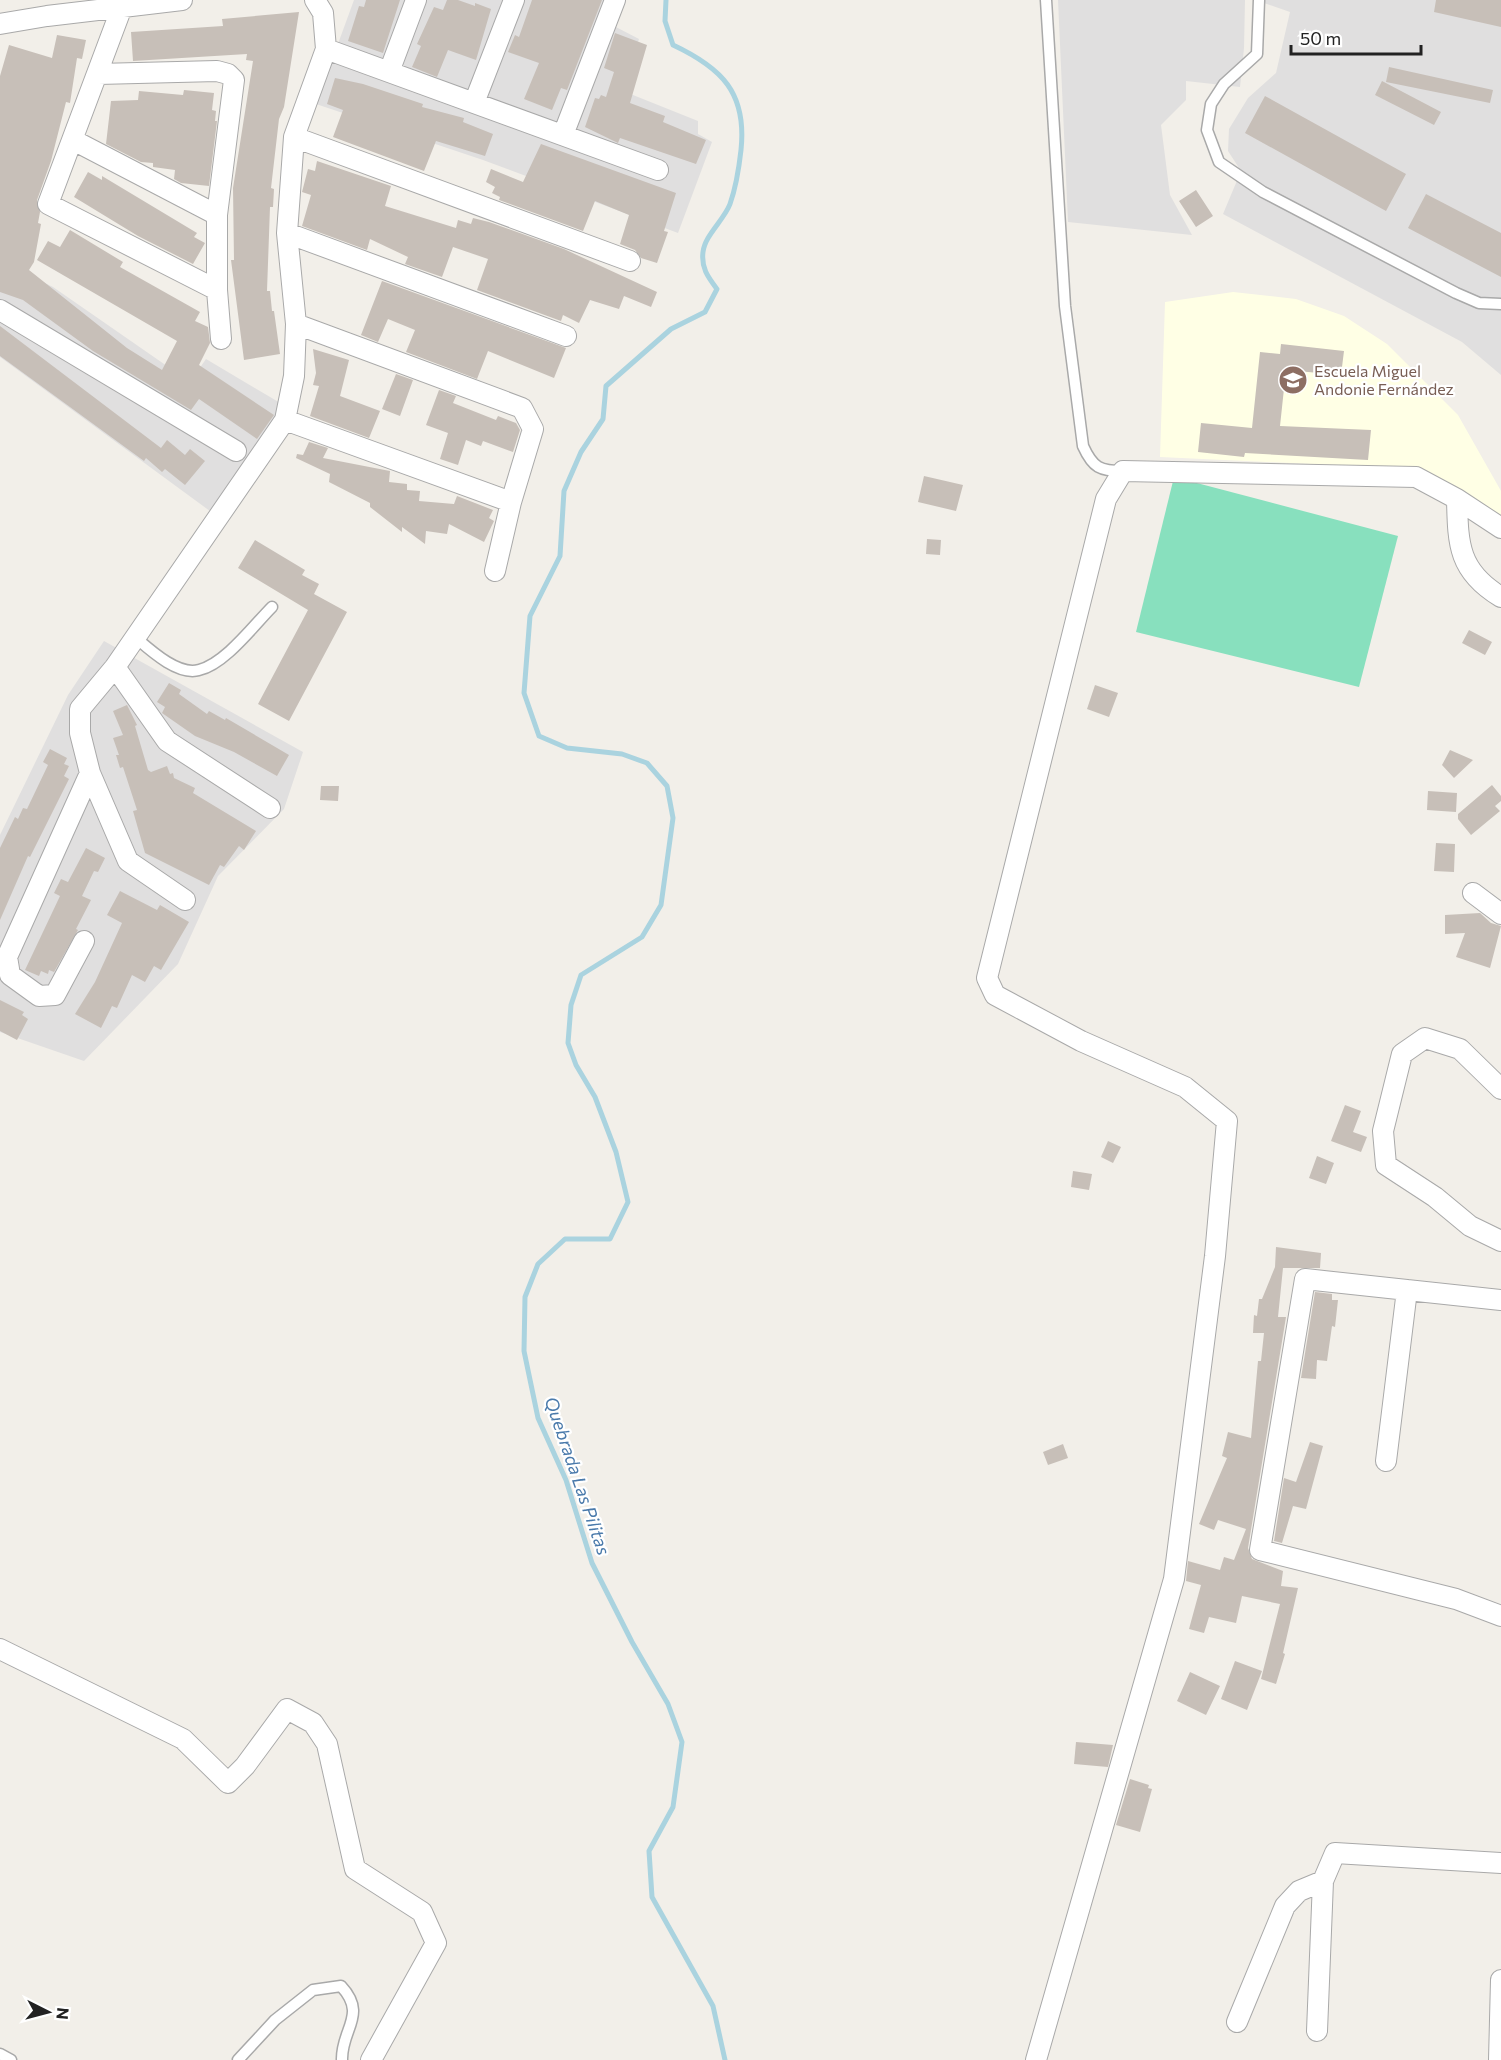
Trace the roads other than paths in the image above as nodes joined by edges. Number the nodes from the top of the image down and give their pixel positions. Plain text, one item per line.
1 (182, 0) edge
2 (315, 0) edge
3 (416, 0) edge
4 (514, 0) edge
5 (615, 0) edge
6 (1046, 0) edge
7 (1259, 0) edge
8 (122, 7) junction
9 (0, 24) edge
10 (326, 49) junction
11 (389, 72) junction
12 (98, 74) junction
13 (474, 103) junction
14 (563, 135) junction
15 (294, 137) junction
16 (73, 140) junction
17 (658, 170) dead end
18 (217, 216) junction
19 (287, 233) junction
20 (630, 261) dead end
21 (217, 290) junction
22 (1501, 304) edge
23 (0, 310) edge
24 (296, 324) junction
25 (566, 336) dead end
26 (221, 339) dead end
27 (285, 420) junction
28 (236, 451) dead end
29 (1123, 471) junction
30 (1457, 500) junction
31 (511, 502) junction
32 (1501, 528) edge
33 (495, 571) dead end
34 (1501, 597) edge
35 (272, 606) dead end
36 (135, 637) junction
37 (115, 666) junction
38 (90, 773) junction
39 (270, 808) dead end
40 (1473, 893) dead end
41 (185, 900) dead end
42 (1501, 914) edge
43 (84, 941) dead end
44 (1501, 1089) edge
45 (1501, 1241) edge
46 (1407, 1290) junction
47 (1501, 1300) edge
48 (1386, 1461) dead end
49 (1501, 1616) edge
50 (0, 1649) edge
51 (1501, 1863) edge
52 (1323, 1881) junction
53 (1501, 1980) edge
54 (1237, 2022) dead end
55 (1317, 2031) dead end
56 (0, 2054) edge
57 (11, 2060) edge
58 (238, 2060) edge
59 (342, 2060) edge
60 (371, 2060) edge
61 (1036, 2060) edge
62 (1499, 2060) edge

1 - 8 street
2 - 10 street
3 - 11 street
4 - 13 street
5 - 14 street
6 - 29 lane
7 - 22 lane
8 - 9 street
8 - 12 street
10 - 11 street
10 - 15 street
11 - 13 street
12 - 16 street
12 - 18 street
13 - 14 street
14 - 17 street
15 - 19 street
15 - 20 street
16 - 18 street
16 - 21 street
18 - 21 street
19 - 24 street
19 - 25 street
21 - 26 street
23 - 28 street
24 - 27 street
24 - 31 street
27 - 31 street
27 - 36 street
29 - 30 street
29 - 61 street
30 - 32 street
30 - 34 street
31 - 33 street
35 - 36 lane
36 - 37 street
37 - 38 street
37 - 39 street
38 - 41 street
38 - 43 street
40 - 42 street
44 - 45 street
46 - 47 street
46 - 48 street
46 - 49 street
50 - 60 street
51 - 52 street
52 - 54 street
52 - 55 street
53 - 62 street
56 - 57 lane
58 - 59 lane

